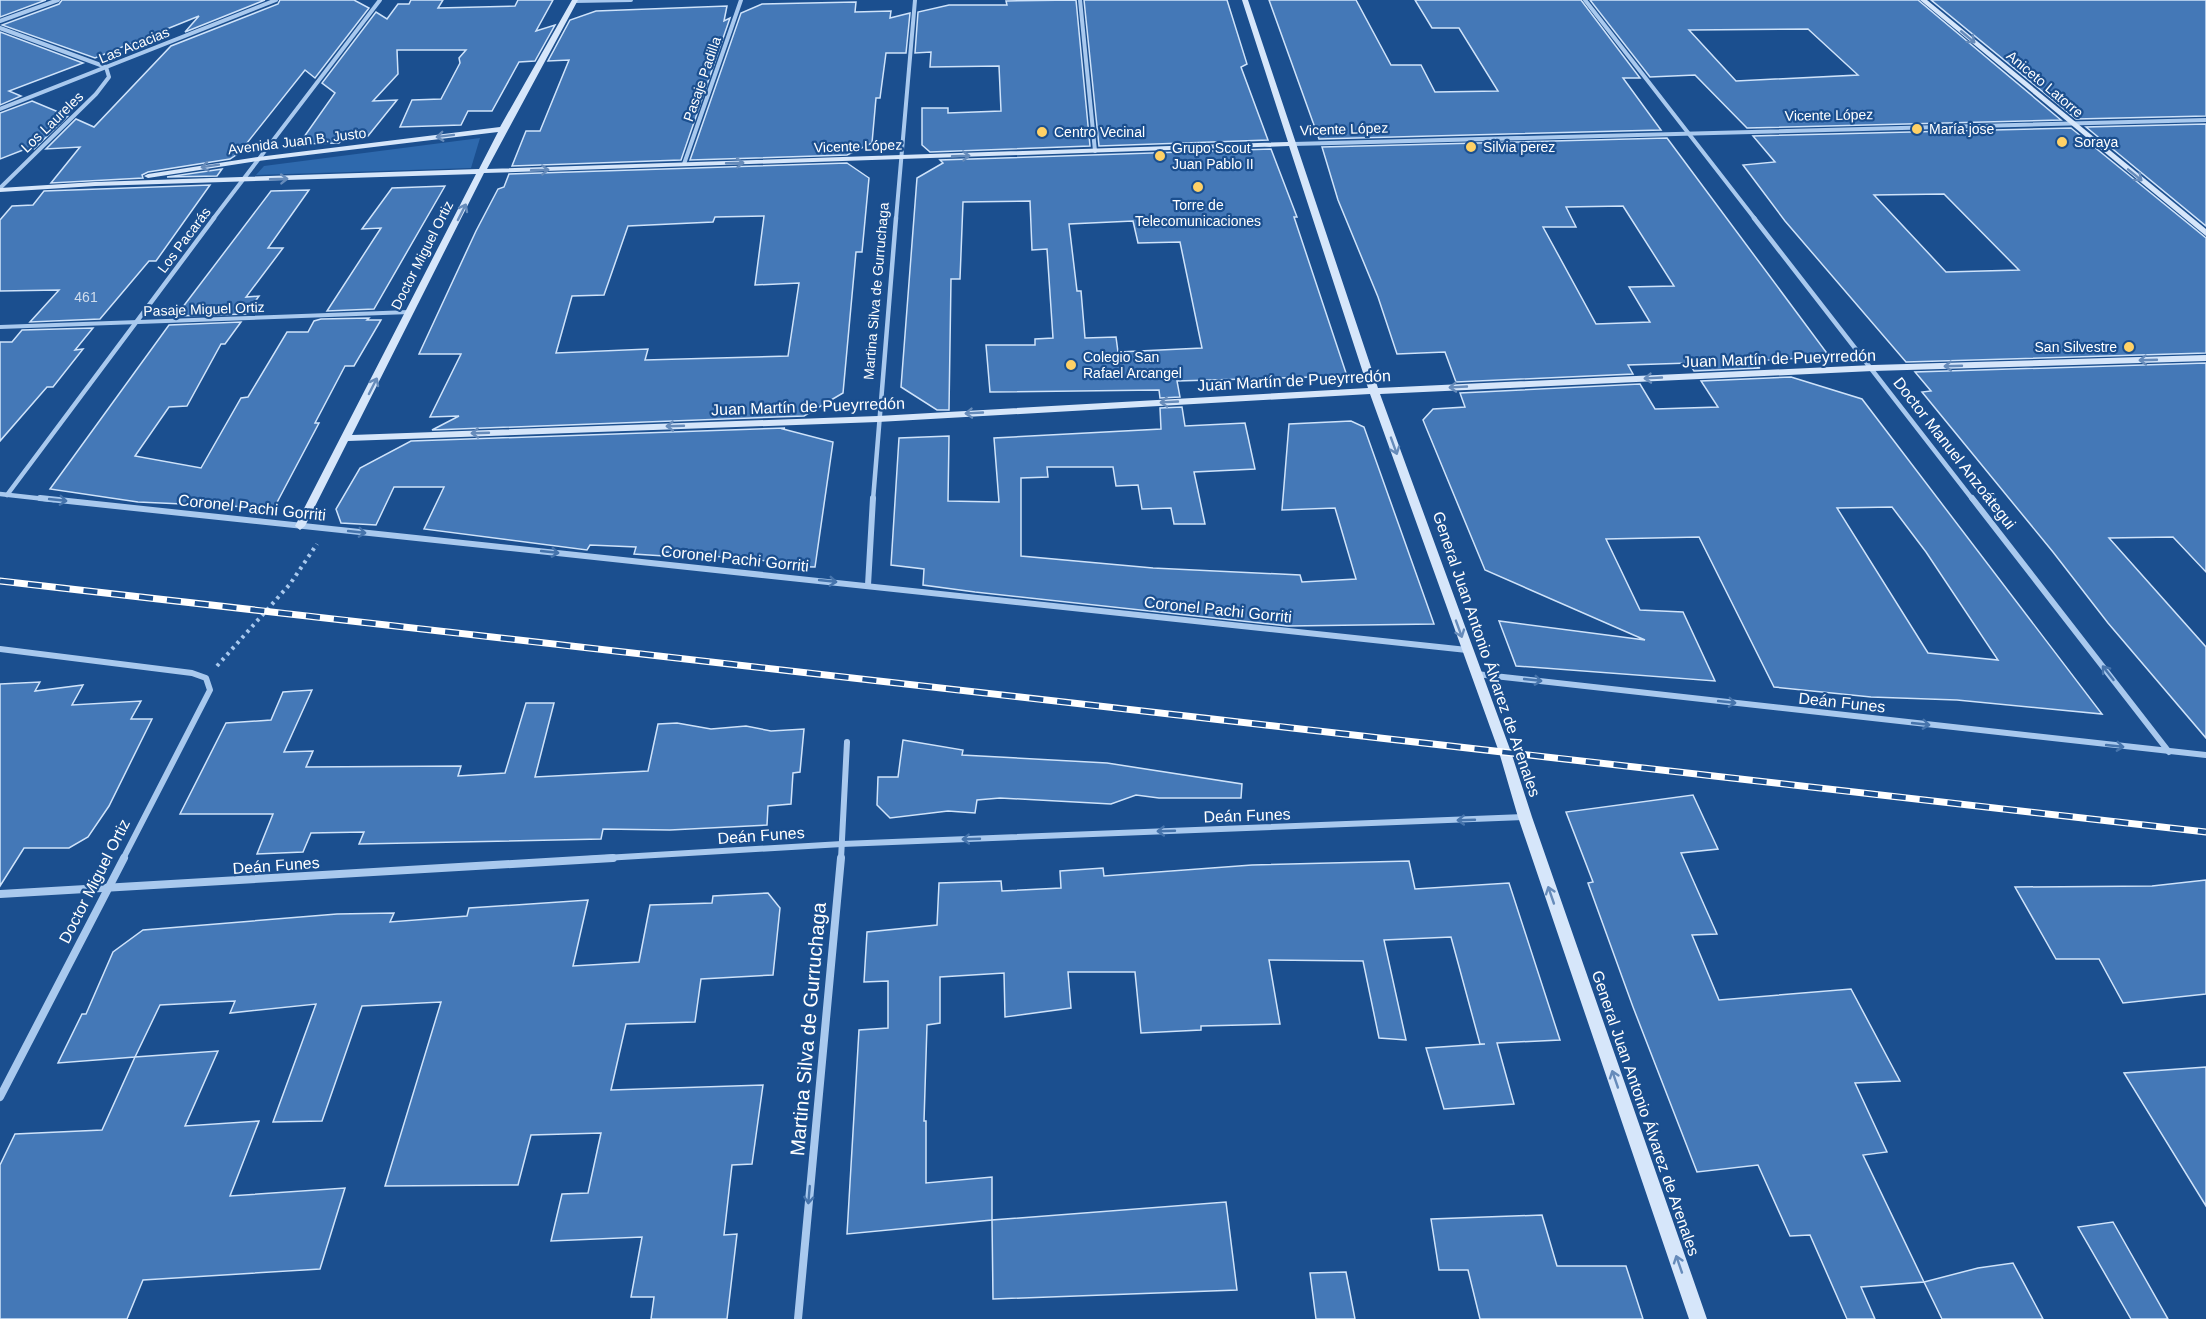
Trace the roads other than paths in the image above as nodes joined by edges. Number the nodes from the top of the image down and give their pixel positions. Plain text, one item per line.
1 (58, 0) edge
2 (276, 0) edge
3 (380, 0) edge
4 (631, 0) edge
5 (741, 0) edge
6 (915, 0) edge
7 (1080, 0) edge
8 (1245, 0) edge
9 (1585, 0) edge
10 (1923, 0) edge
11 (574, 1) edge
12 (0, 21) edge
13 (0, 28) edge
14 (106, 67) junction
15 (0, 109) edge
16 (2206, 120) edge
17 (2072, 123) junction
18 (503, 129) junction
19 (1687, 132) junction
20 (1293, 144) junction
21 (1095, 151) junction
22 (903, 158) junction
23 (258, 159) junction
24 (684, 164) junction
25 (482, 172) junction
26 (242, 180) junction
27 (95, 184) junction
28 (0, 189) edge
29 (2206, 233) edge
30 (410, 312) junction
31 (136, 322) junction
32 (0, 327) edge
33 (2206, 358) edge
34 (1873, 368) junction
35 (1374, 391) junction
36 (878, 419) junction
37 (347, 438) junction
38 (4, 495) edge
39 (300, 526) junction
40 (868, 585) junction
41 (0, 649) edge
42 (1467, 650) junction
43 (1475, 674) junction
44 (847, 742) dead end
45 (2169, 752) junction
46 (2206, 755) edge
47 (1525, 817) junction
48 (842, 844) junction
49 (107, 889) junction
50 (0, 894) edge
51 (0, 1097) edge
52 (798, 1319) edge
53 (1698, 1319) edge

1 - 12 street
2 - 14 street, Las Acacias
3 - 23 street, Los Pacarás
4 - 11 street
5 - 24 street, Pasaje Padilla
6 - 22 street, Martina Silva de Gurruchaga
7 - 21 street
8 - 20 street, General Juan Antonio Álvarez de Arenales
9 - 19 street, Doctor Manuel Anzoátegui
10 -> 17 street, Aniceto Latorre
11 - 18 street, Doctor Miguel Ortiz
13 - 14 street
14 - 15 street, Las Acacias
14 - 28 street, Los Laureles
16 - 17 street, Vicente López
17 - 19 street, Vicente López
17 -> 29 street, Aniceto Latorre
18 -> 23 street, Avenida Juan B. Justo
18 - 25 street, Doctor Miguel Ortiz
19 - 20 street, Vicente López
19 - 34 street, Doctor Manuel Anzoátegui
20 - 21 street, Vicente López
20 - 35 street, General Juan Antonio Álvarez de Arenales
22 -> 21 street, Vicente López
24 -> 22 street, Vicente López
22 - 36 street, Martina Silva de Gurruchaga
23 - 26 street, Los Pacarás
23 -> 27 street, Avenida Juan B. Justo
25 -> 24 street, Vicente López
26 -> 25 street, Avenida Juan B. Justo
30 -> 25 street, Doctor Miguel Ortiz
26 - 27 street, Avenida Juan B. Justo
26 - 31 street, Los Pacarás
27 - 28 street, Avenida Juan B. Justo
30 - 31 lane, Pasaje Miguel Ortiz
37 -> 30 street, Doctor Miguel Ortiz
31 - 32 lane, Pasaje Miguel Ortiz
31 - 38 street, Los Pacarás
33 -> 34 street, Juan Martín de Pueyrredón
34 -> 35 street, Juan Martín de Pueyrredón
45 -> 34 street, Doctor Manuel Anzoátegui
35 -> 36 street, Juan Martín de Pueyrredón
35 -> 42 street, General Juan Antonio Álvarez de Arenales
36 -> 37 street, Juan Martín de Pueyrredón
36 - 40 street, Martina Silva de Gurruchaga
37 - 39 street, Doctor Miguel Ortiz
38 -> 39 street, Coronel Pachi Gorriti
39 -> 40 street, Coronel Pachi Gorriti
40 - 42 street, Coronel Pachi Gorriti
41 - 49 street, Doctor Miguel Ortiz
42 - 43 street, General Juan Antonio Álvarez de Arenales
43 -> 45 street, Deán Funes
43 - 47 street, General Juan Antonio Álvarez de Arenales
44 - 48 street, Martina Silva de Gurruchaga
45 - 46 street, Deán Funes
47 -> 48 street, Deán Funes
53 -> 47 street, General Juan Antonio Álvarez de Arenales
48 - 49 street, Deán Funes
48 -> 52 street, Martina Silva de Gurruchaga
49 - 50 street, Deán Funes
49 - 51 street, Doctor Miguel Ortiz

